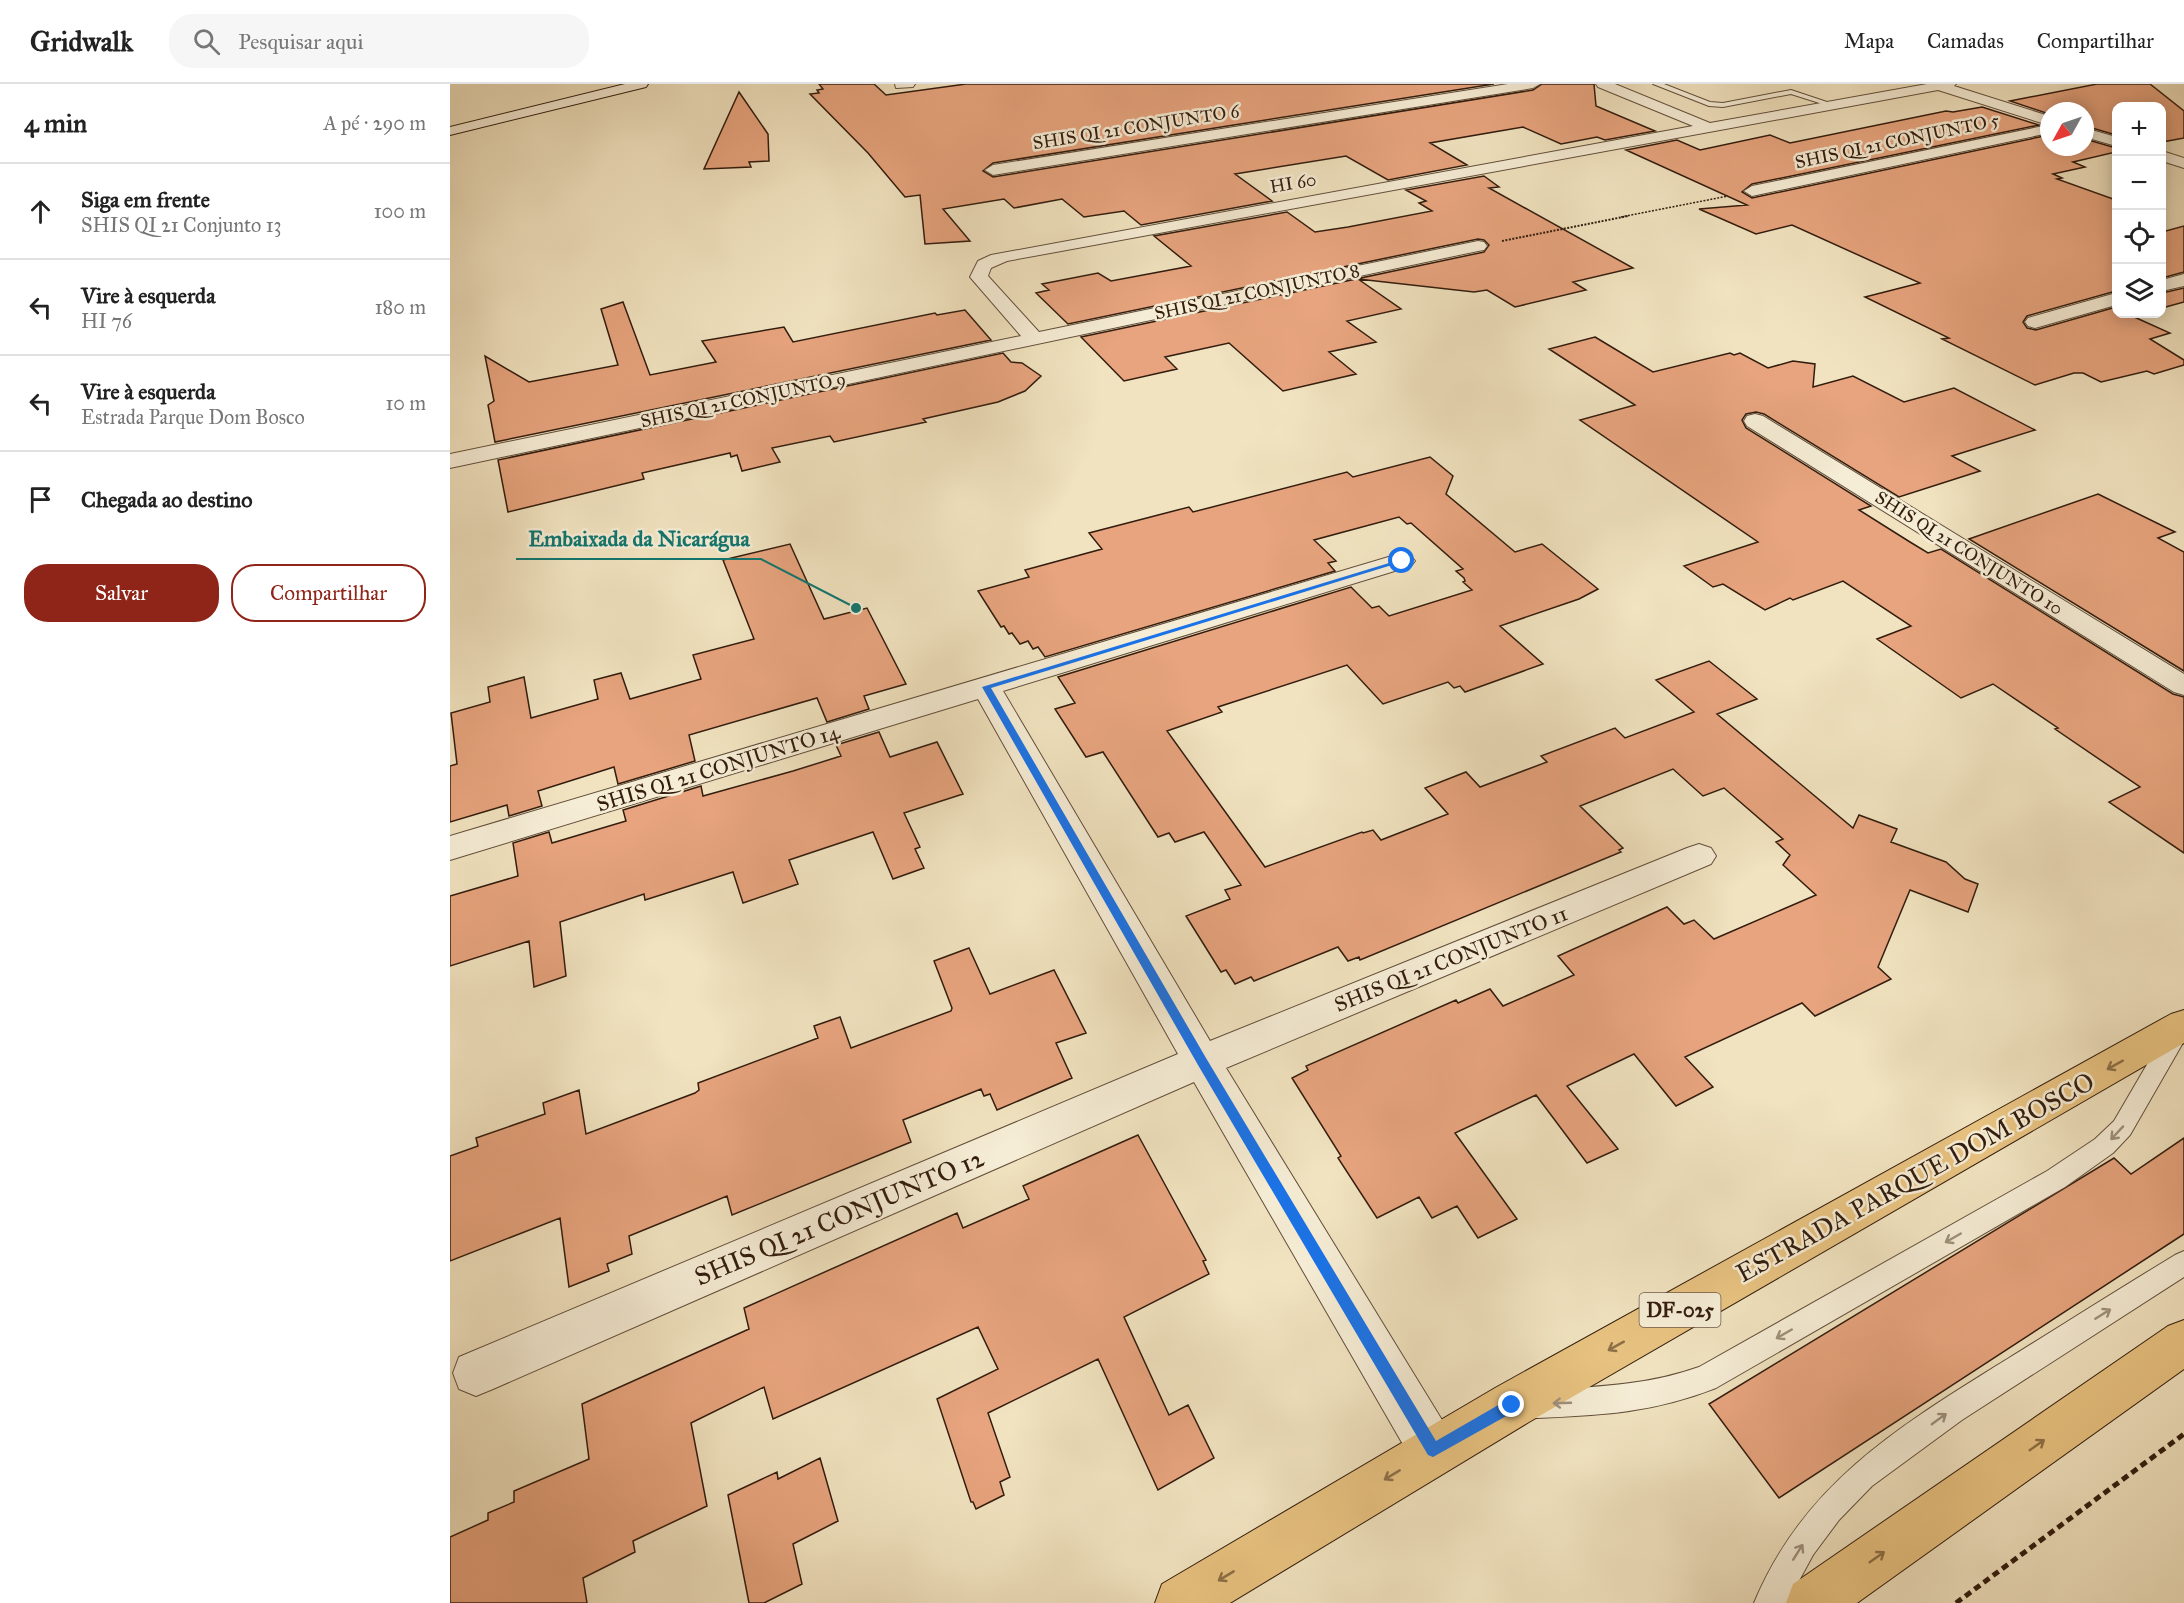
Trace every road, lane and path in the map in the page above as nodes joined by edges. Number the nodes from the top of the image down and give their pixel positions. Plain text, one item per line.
1 (598, 84) edge
2 (641, 84) edge
3 (1533, 84) edge
4 (1603, 84) edge
5 (1657, 84) edge
6 (1944, 85) edge
7 (1832, 105) junction
8 (2040, 118) edge
9 (450, 121) edge
10 (1707, 127) junction
11 (450, 131) edge
12 (2040, 131) edge
13 (2094, 135) edge
14 (2112, 141) edge
15 (2166, 157) edge
16 (2184, 163) edge
17 (993, 170) dead end
18 (1752, 191) joint
19 (1478, 246) joint
20 (2184, 280) edge
21 (2166, 285) edge
22 (2112, 300) edge
23 (2035, 322) dead end
24 (1035, 339) junction
25 (1755, 421) dead end
26 (450, 461) edge
27 (1402, 561) dead end
28 (2184, 686) edge
29 (986, 687) junction
30 (450, 848) edge
31 (1699, 856) dead end
32 (2182, 1027) edge
33 (1202, 1061) junction
34 (2184, 1263) edge
35 (2184, 1342) edge
36 (476, 1373) dead end
37 (1512, 1405) junction
38 (2184, 1434) edge
39 (1433, 1450) junction
40 (1181, 1603) edge
41 (1770, 1603) edge
42 (1812, 1603) edge
43 (1956, 1603) edge

1 - 9 street
2 - 11 street
3 - 17 street, SHIS QI 21 CONJUNTO 6
4 - 10 street
5 - 7 lane
6 - 7 street, HI 60
6 - 8 street
7 - 10 street, HI 60
10 - 24 street, HI 60
12 - 18 street, SHIS QI 21 CONJUNTO 5
13 - 14 street
15 - 16 street
18 - 19 path
19 - 24 street, SHIS QI 21 CONJUNTO 8
20 - 21 street
22 - 23 street
24 - 26 street, SHIS QI 21 CONJUNTO 9
25 - 28 street, SHIS QI 21 CONJUNTO 10
27 - 29 street, SHIS QI 21 CONJUNTO 14
29 - 30 street, SHIS QI 21 CONJUNTO 14
29 - 33 street
31 - 33 street, SHIS QI 21 CONJUNTO 11
32 -> 37 main road, ESTRADA PARQUE DOM BOSCO / DF-025
32 -> 37 lane
33 - 36 street, SHIS QI 21 CONJUNTO 12
33 - 39 street
41 -> 34 lane
42 -> 35 main road
37 - 39 main road, ESTRADA PARQUE DOM BOSCO / DF-025
38 - 43 path
39 -> 40 main road, ESTRADA PARQUE DOM BOSCO / DF-025

